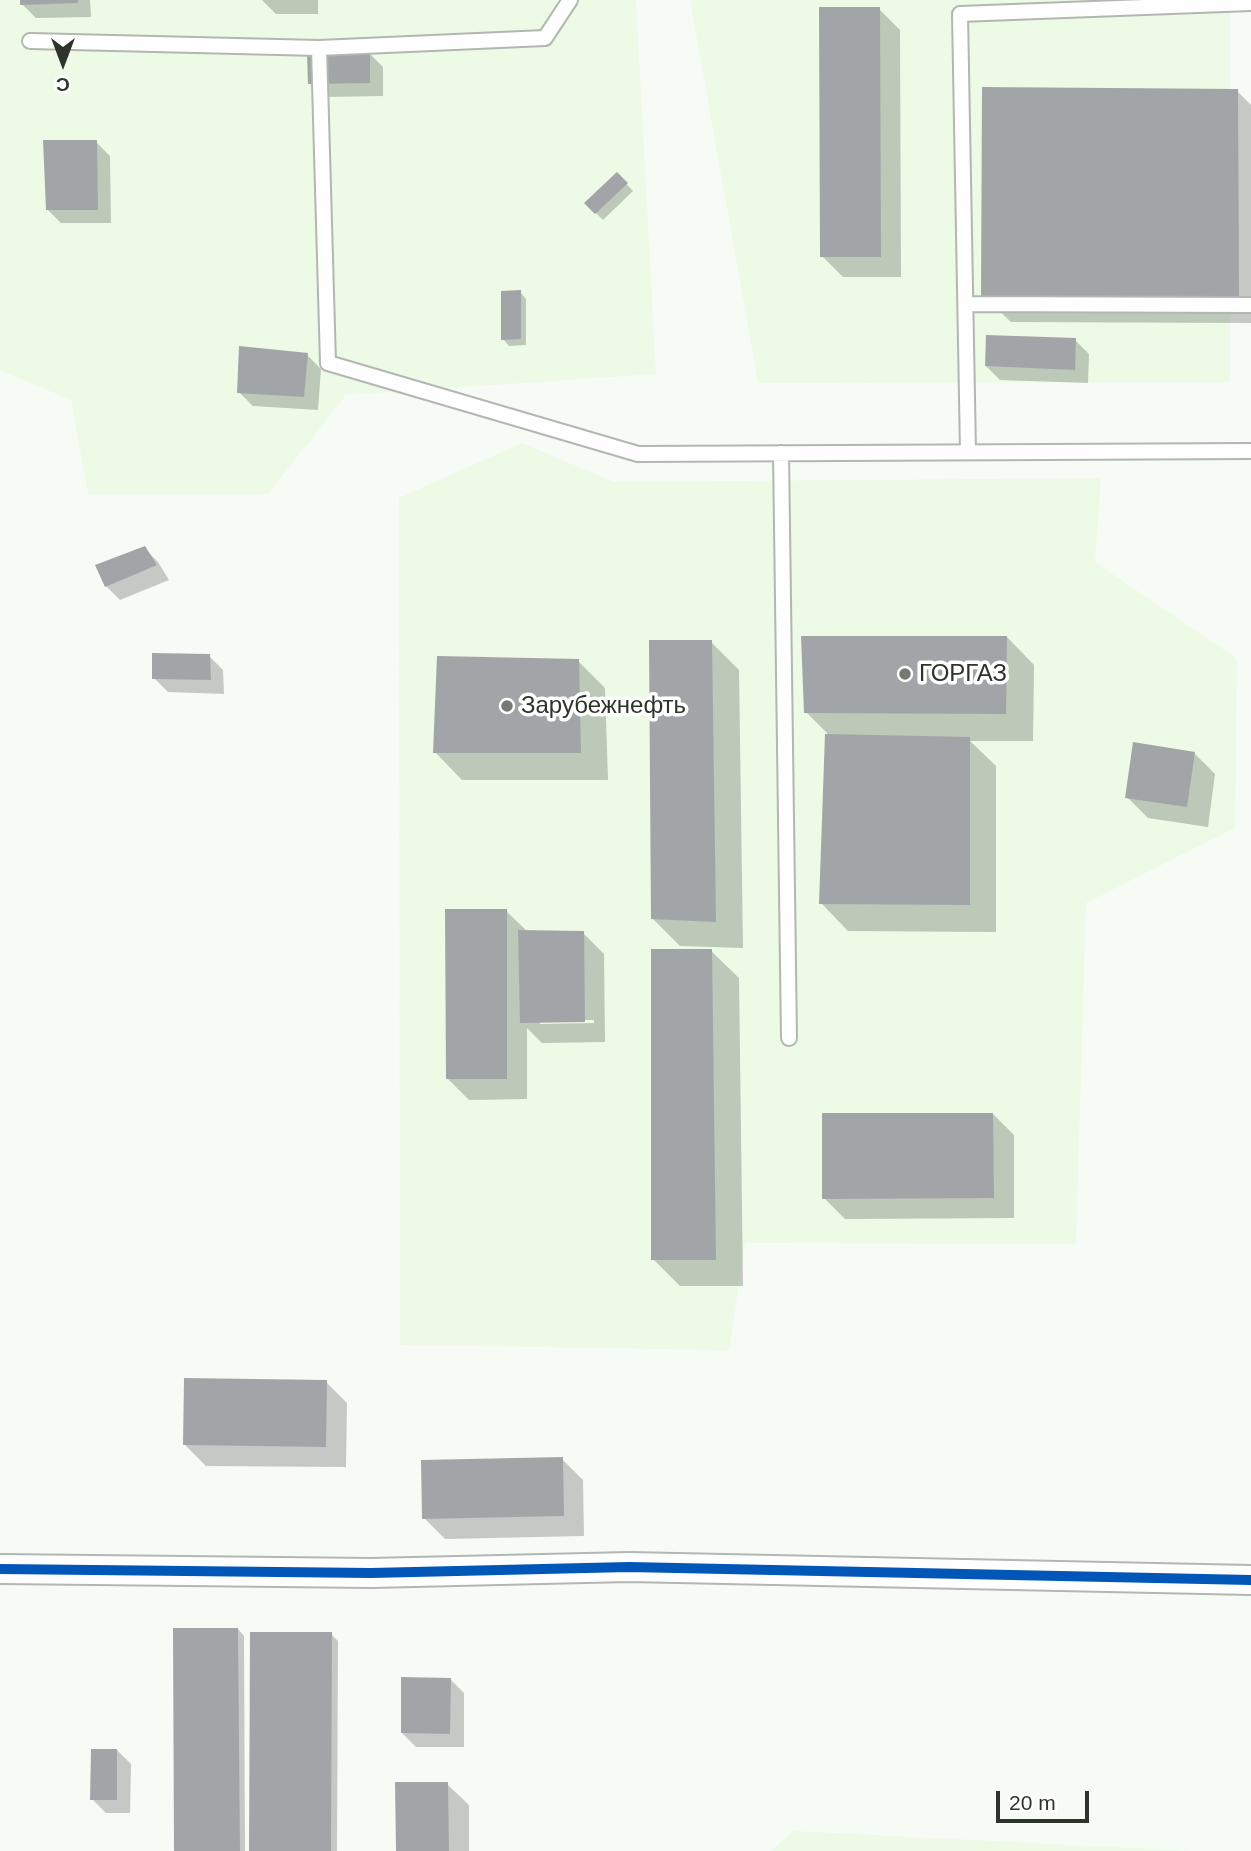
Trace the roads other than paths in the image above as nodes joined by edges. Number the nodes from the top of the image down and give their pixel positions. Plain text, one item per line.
1 (570, 0) edge
2 (1251, 3) edge
3 (30, 41) dead end
4 (319, 48) junction
5 (966, 304) junction
6 (1251, 305) edge
7 (968, 452) junction
8 (1251, 452) edge
9 (781, 453) junction
10 (789, 1038) dead end
11 (0, 1569) edge
12 (1251, 1580) edge

1 - 4 lane
2 - 5 lane
3 - 4 lane
4 - 9 lane
5 - 6 lane
5 - 7 lane
7 - 8 lane
7 - 9 lane
9 - 10 lane
11 - 12 street

